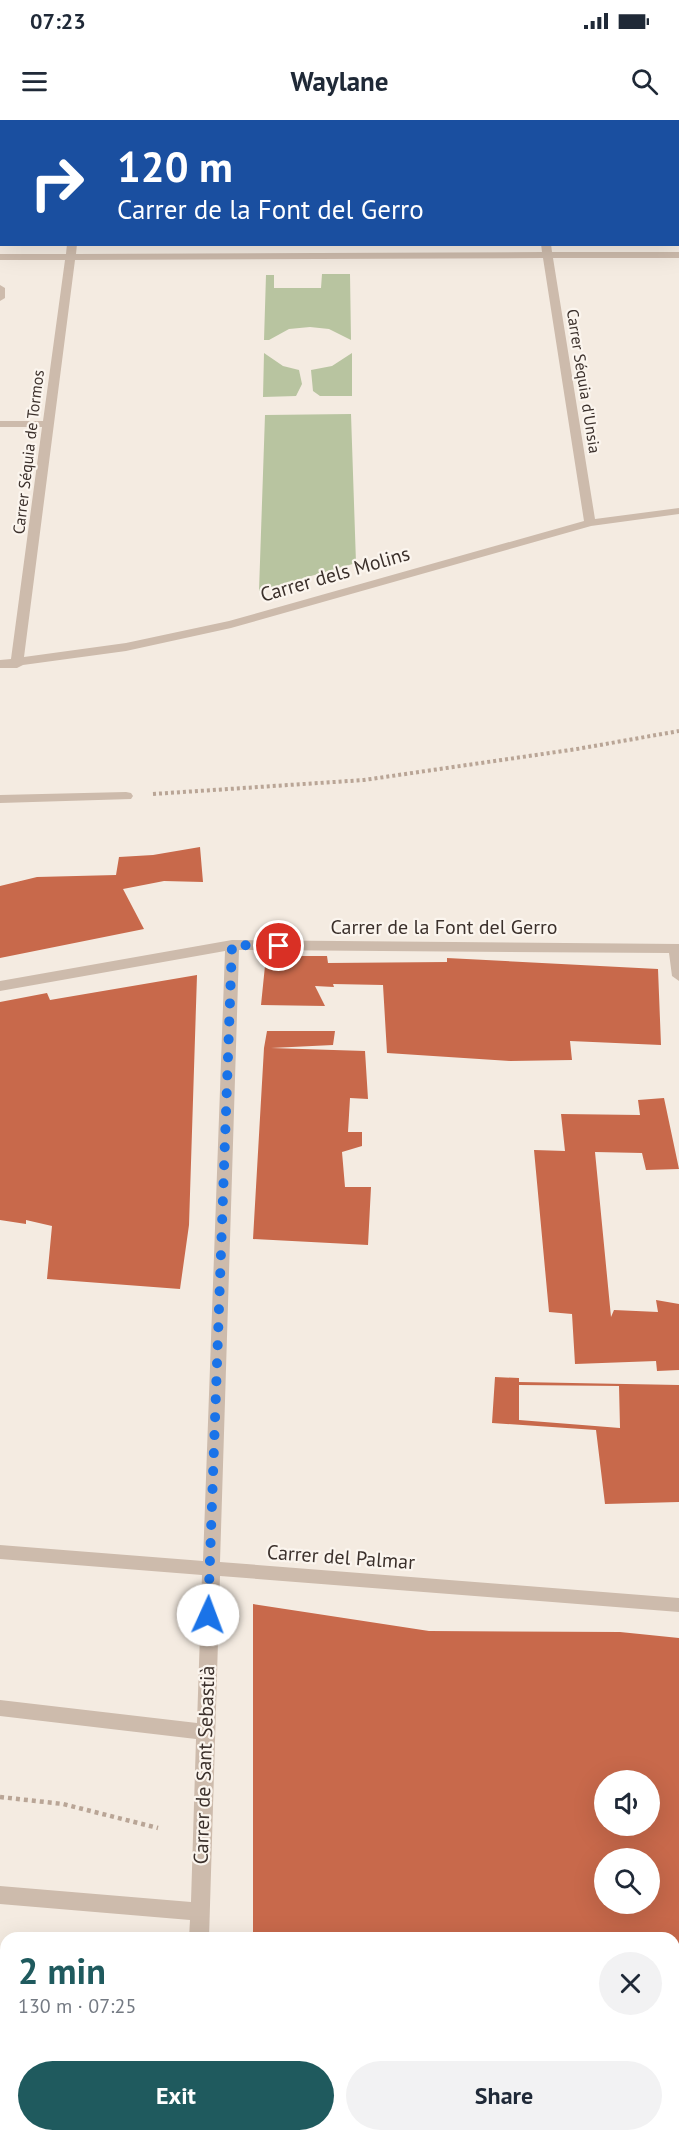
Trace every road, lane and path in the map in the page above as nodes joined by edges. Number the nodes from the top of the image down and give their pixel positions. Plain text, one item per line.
1 (547, 250) edge
2 (71, 251) edge
3 (679, 255) edge
4 (0, 257) edge
5 (0, 288) edge
6 (0, 298) edge
7 (0, 424) edge
8 (48, 424) junction
9 (679, 511) edge
10 (590, 523) junction
11 (0, 664) edge
12 (17, 664) junction
13 (679, 731) edge
14 (126, 796) joint
15 (0, 799) edge
16 (232, 945) junction
17 (679, 976) edge
18 (0, 986) edge
19 (0, 1552) edge
20 (210, 1568) junction
21 (679, 1605) edge
22 (0, 1708) edge
23 (205, 1732) junction
24 (0, 1797) edge
25 (158, 1828) dead end
26 (0, 1895) edge
27 (200, 1912) junction
28 (199, 1932) edge

1 - 2 street
1 - 3 street
1 - 10 street, Carrer Séquia d'Unsia
2 - 4 street
2 - 8 street, Carrer Séquia de Tormos
5 - 6 street
7 - 8 street
8 - 12 street, Carrer Séquia de Tormos
9 - 10 street, Carrer dels Molins
10 - 12 street, Carrer dels Molins
11 - 12 street, Carrer dels Molins
13 - 14 path
14 - 15 street
16 - 17 street, Carrer de la Font del Gerro
16 - 18 street, Carrer de la Font del Gerro
16 - 20 street, Carrer de Sant Sebastià
19 - 20 street, Carrer del Palmar
20 - 21 street, Carrer del Palmar
20 - 23 street, Carrer de Sant Sebastià
22 - 23 street
23 - 27 street, Carrer de Sant Sebastià
24 - 25 path
26 - 27 street
27 - 28 street, Carrer de Sant Sebastià

